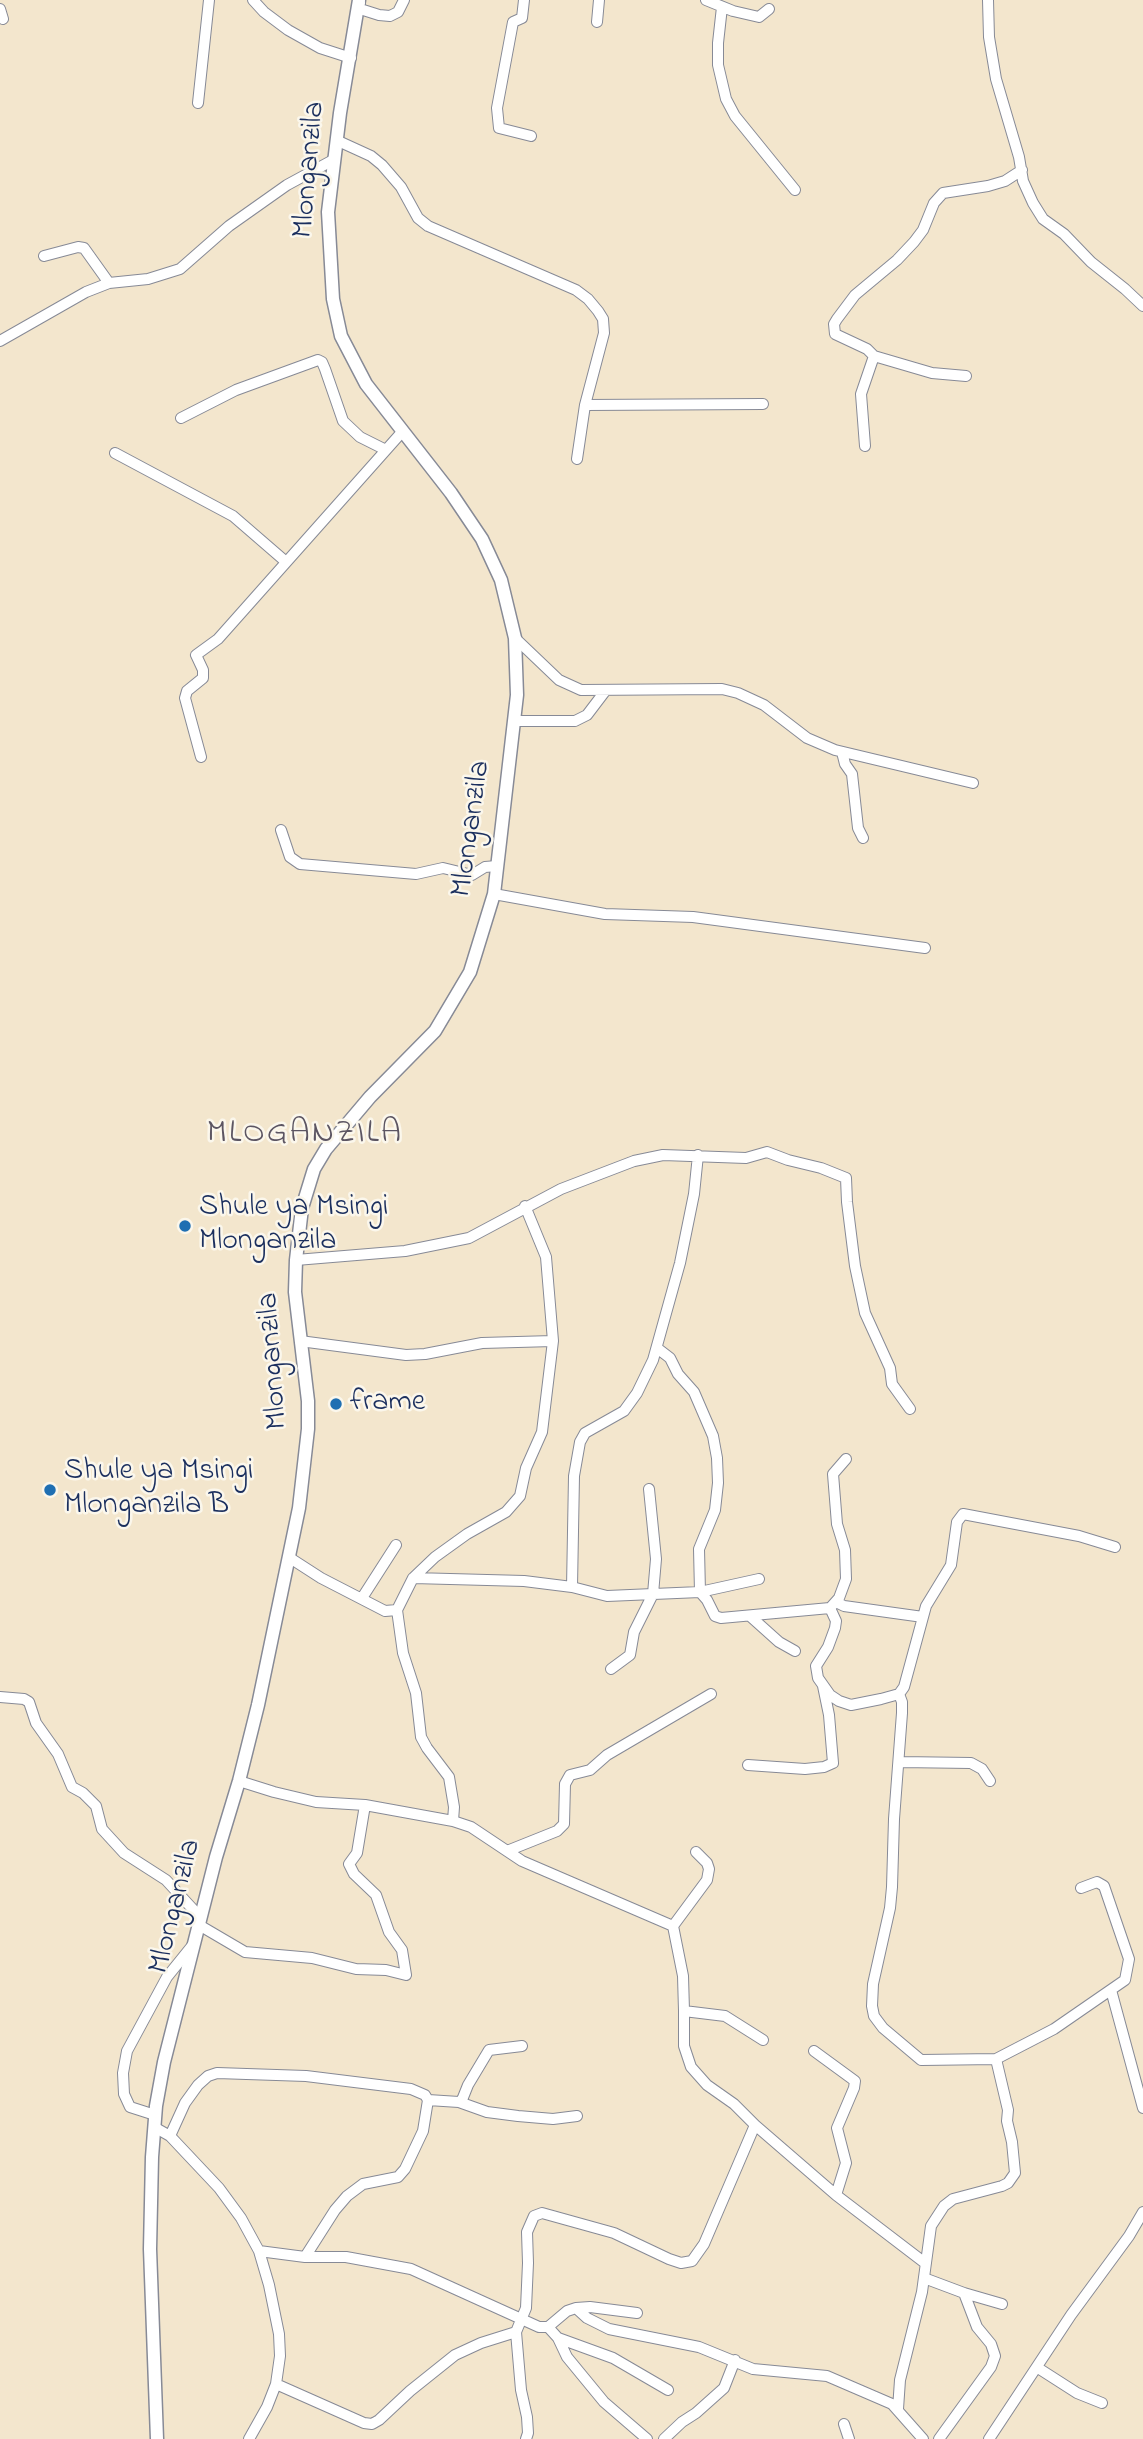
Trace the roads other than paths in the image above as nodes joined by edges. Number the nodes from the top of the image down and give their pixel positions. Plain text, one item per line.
1 (209, 0) edge
2 (253, 0) edge
3 (404, 0) edge
4 (524, 0) edge
5 (600, 0) edge
6 (706, 0) edge
7 (988, 0) edge
8 (359, 3) edge
9 (722, 7) junction
10 (769, 9) dead end
11 (597, 22) dead end
12 (351, 58) junction
13 (198, 103) dead end
14 (531, 136) dead end
15 (336, 140) junction
16 (335, 159) junction
17 (1022, 170) junction
18 (795, 190) dead end
19 (44, 256) dead end
20 (109, 283) junction
21 (1143, 306) edge
22 (0, 340) edge
23 (874, 356) junction
24 (966, 376) dead end
25 (764, 404) dead end
26 (585, 405) junction
27 (181, 418) dead end
28 (402, 432) junction
29 (865, 446) dead end
30 (386, 450) junction
31 (115, 453) dead end
32 (577, 459) dead end
33 (285, 561) junction
34 (515, 638) junction
35 (606, 690) junction
36 (514, 721) junction
37 (842, 752) junction
38 (201, 757) dead end
39 (973, 783) dead end
40 (281, 830) dead end
41 (863, 838) dead end
42 (497, 866) junction
43 (494, 894) junction
44 (925, 948) dead end
45 (698, 1155) junction
46 (524, 1206) junction
47 (296, 1260) junction
48 (300, 1341) junction
49 (552, 1341) junction
50 (657, 1349) junction
51 (910, 1409) dead end
52 (846, 1459) dead end
53 (649, 1489) dead end
54 (396, 1545) dead end
55 (1115, 1548) dead end
56 (290, 1558) junction
57 (413, 1578) junction
58 (759, 1579) dead end
59 (572, 1587) junction
60 (700, 1592) junction
61 (653, 1594) junction
62 (362, 1598) junction
63 (833, 1605) junction
64 (397, 1610) junction
65 (750, 1616) junction
66 (923, 1617) junction
67 (796, 1651) dead end
68 (611, 1669) dead end
69 (822, 1686) junction
70 (711, 1693) dead end
71 (899, 1694) junction
72 (0, 1698) edge
73 (900, 1762) junction
74 (748, 1765) dead end
75 (239, 1781) junction
76 (990, 1781) dead end
77 (365, 1805) junction
78 (453, 1821) junction
79 (507, 1851) junction
80 (696, 1852) dead end
81 (1081, 1888) dead end
82 (200, 1922) junction
83 (673, 1926) junction
84 (195, 1943) junction
85 (1111, 1990) junction
86 (684, 2011) junction
87 (763, 2040) dead end
88 (522, 2046) dead end
89 (814, 2051) dead end
90 (996, 2059) junction
91 (428, 2100) junction
92 (458, 2102) junction
93 (1143, 2108) edge
94 (577, 2116) dead end
95 (154, 2121) junction
96 (755, 2125) junction
97 (170, 2136) junction
98 (836, 2194) junction
99 (1143, 2212) edge
100 (259, 2251) junction
101 (305, 2257) junction
102 (925, 2263) junction
103 (924, 2278) junction
104 (964, 2293) junction
105 (1002, 2304) dead end
106 (576, 2308) junction
107 (637, 2313) dead end
108 (520, 2318) junction
109 (548, 2327) junction
110 (516, 2332) junction
111 (558, 2338) junction
112 (735, 2360) junction
113 (1038, 2368) junction
114 (276, 2384) junction
115 (668, 2390) dead end
116 (1102, 2403) dead end
117 (898, 2409) junction
118 (845, 2424) dead end
119 (158, 2439) edge
120 (249, 2439) edge
121 (526, 2439) edge
122 (647, 2439) edge
123 (664, 2439) edge
124 (849, 2439) edge
125 (923, 2439) edge
126 (939, 2439) edge
127 (989, 2439) edge

1 - 13 street
2 - 12 street
3 - 8 street
4 - 14 street
5 - 11 street
6 - 9 street
7 - 17 street
8 - 12 street, Mlonganzila
9 - 10 street
9 - 18 street
12 - 15 street, Mlonganzila
15 - 16 street, Mlonganzila
15 - 26 street
16 - 20 street
16 - 28 street, Mlonganzila
17 - 21 street
17 - 23 street
19 - 20 street
20 - 22 street
23 - 24 street
23 - 29 street
25 - 26 street
26 - 32 street
27 - 30 street
28 - 30 street
28 - 34 street, Mlonganzila
30 - 33 street
31 - 33 street
33 - 38 street
34 - 35 street
34 - 36 street, Mlonganzila
35 - 36 street
35 - 37 street
36 - 42 street, Mlonganzila
37 - 39 street
37 - 41 street
40 - 42 street
42 - 43 street, Mlonganzila
43 - 44 street
43 - 47 street, Mlonganzila
45 - 46 street
45 - 50 street
45 - 51 street
46 - 47 street
46 - 49 street
47 - 48 street, Mlonganzila
48 - 49 street
48 - 56 street, Mlonganzila
49 - 57 street
50 - 59 street
50 - 60 street
52 - 63 street
53 - 61 street
54 - 62 street
55 - 66 street
56 - 62 street
56 - 75 street, Mlonganzila
57 - 59 street
57 - 64 street
58 - 60 street
59 - 61 street
60 - 61 street
60 - 65 street
61 - 68 street
62 - 64 street
63 - 65 street
63 - 66 street
63 - 69 street
64 - 78 street
65 - 67 street
66 - 71 street
69 - 71 street
69 - 74 street
70 - 79 street
71 - 73 street
72 - 82 street
73 - 76 street
73 - 90 street
75 - 77 street
75 - 82 street, Mlonganzila
77 - 78 street
77 - 82 street
78 - 79 street
79 - 83 street
80 - 83 street
81 - 85 street
82 - 84 street, Mlonganzila
83 - 86 street
84 - 95 street, Mlonganzila
84 - 95 street
85 - 90 street
85 - 93 street
86 - 87 street
86 - 96 street
88 - 92 street
89 - 98 street
90 - 102 street
91 - 92 street
91 - 97 street
91 - 101 street
92 - 94 street
95 - 97 street
95 - 119 street, Mlonganzila
96 - 98 street
96 - 108 street
97 - 100 street
98 - 102 street
99 - 113 street
100 - 101 street
100 - 114 street
101 - 108 street
102 - 103 street
103 - 104 street
103 - 117 street
104 - 105 street
104 - 126 street
106 - 107 street
106 - 109 street
106 - 112 street
108 - 109 street
108 - 110 street
109 - 111 street
110 - 114 street
110 - 121 street
111 - 115 street
111 - 122 street
112 - 117 street
112 - 123 street
113 - 116 street
113 - 127 street
114 - 120 street
117 - 125 street
118 - 124 street

